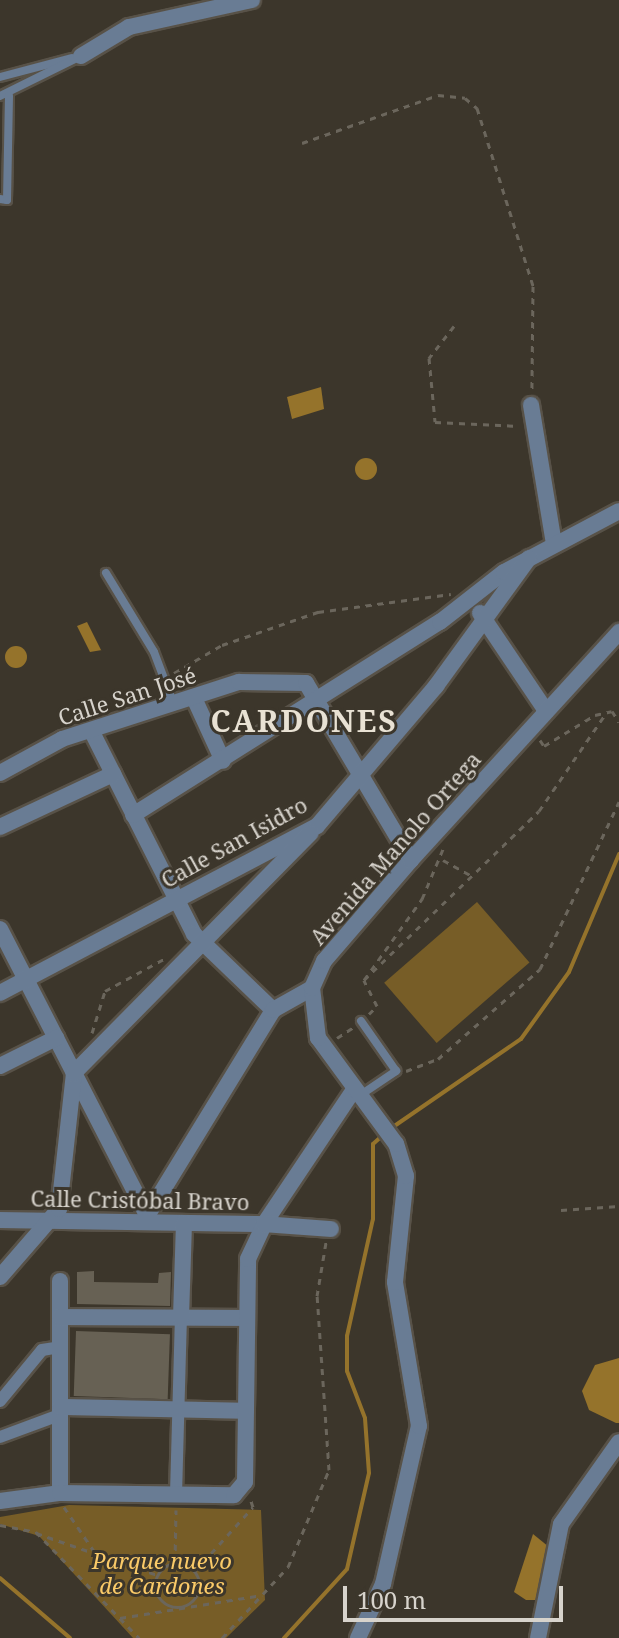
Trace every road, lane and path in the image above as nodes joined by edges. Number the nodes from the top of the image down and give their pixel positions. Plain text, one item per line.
1 (252, 0) edge
2 (81, 56) junction
3 (0, 77) edge
4 (5, 96) edge
5 (302, 143) dead end
6 (0, 199) edge
7 (454, 326) dead end
8 (531, 405) joint
9 (535, 428) junction
10 (619, 511) edge
11 (554, 544) junction
12 (529, 558) junction
13 (106, 573) dead end
14 (471, 600) junction
15 (485, 620) junction
16 (619, 632) edge
17 (163, 678) junction
18 (316, 694) junction
19 (194, 698) junction
20 (174, 706) junction
21 (546, 711) junction
22 (606, 713) junction
23 (619, 722) edge
24 (532, 725) junction
25 (93, 734) junction
26 (223, 761) junction
27 (0, 773) edge
28 (113, 774) junction
29 (363, 777) junction
30 (619, 802) edge
31 (133, 815) junction
32 (317, 826) junction
33 (0, 827) edge
34 (432, 836) junction
35 (411, 860) junction
36 (443, 860) junction
37 (470, 875) junction
38 (176, 900) junction
39 (0, 929) edge
40 (204, 942) junction
41 (191, 955) junction
42 (27, 979) junction
43 (364, 980) junction
44 (312, 988) junction
45 (0, 993) edge
46 (273, 1010) junction
47 (361, 1021) junction
48 (56, 1038) junction
49 (323, 1046) junction
50 (90, 1057) junction
51 (0, 1066) edge
52 (396, 1071) junction
53 (74, 1073) junction
54 (356, 1094) junction
55 (619, 1206) edge
56 (561, 1210) dead end
57 (150, 1216) junction
58 (0, 1220) edge
59 (49, 1222) junction
60 (184, 1223) junction
61 (264, 1224) junction
62 (331, 1229) joint
63 (0, 1277) edge
64 (60, 1281) dead end
65 (60, 1317) junction
66 (181, 1318) junction
67 (247, 1318) junction
68 (60, 1347) junction
69 (0, 1401) edge
70 (176, 1410) junction
71 (60, 1411) junction
72 (246, 1411) junction
73 (0, 1437) edge
74 (619, 1442) edge
75 (245, 1482) junction
76 (60, 1493) junction
77 (176, 1494) junction
78 (0, 1501) edge
79 (0, 1525) edge
80 (36, 1532) junction
81 (96, 1554) junction
82 (175, 1562) junction
83 (195, 1571) junction
84 (157, 1575) junction
85 (262, 1595) junction
86 (182, 1607) junction
87 (119, 1618) junction
88 (139, 1638) edge
89 (222, 1638) edge
90 (358, 1638) edge
91 (538, 1638) edge

1 - 2 street
2 - 3 lane
2 - 4 lane
4 - 6 lane
5 - 8 path
7 - 9 path
8 - 9 street
9 - 11 street
10 - 11 street
11 - 12 street
12 - 14 street
12 - 15 street, Calle San Isidro
13 - 17 lane
14 - 15 street
14 - 17 path
14 - 18 street
15 - 21 street
15 - 29 street, Calle San Isidro
16 - 21 street, Avenida Manolo Ortega
17 - 20 lane
18 - 19 street, Calle San José
18 - 26 street
18 - 29 street
19 - 20 street, Calle San José
19 - 26 street
20 - 25 street, Calle San José
21 - 24 street, Avenida Manolo Ortega
22 - 23 path
22 - 24 path
22 - 37 path
24 - 34 street, Avenida Manolo Ortega
25 - 27 street, Calle San José
25 - 28 street
26 - 31 street
28 - 31 street
28 - 33 street
29 - 32 street, Calle San Isidro
29 - 35 street
30 - 52 path
31 - 38 street
32 - 38 street, Calle San Isidro
32 - 40 street
34 - 35 street, Avenida Manolo Ortega
34 - 36 path
35 - 44 street, Avenida Manolo Ortega
36 - 37 path
36 - 43 path
37 - 43 path
38 - 40 street
38 - 42 street, Calle San Isidro
39 - 42 street
40 - 41 street
40 - 46 street
41 - 50 street
41 - 50 path
42 - 45 street, Calle San Isidro
42 - 48 street
43 - 47 path
44 - 46 street
44 - 49 street
46 - 57 street
47 - 49 path
47 - 52 lane
48 - 51 street
48 - 53 street
49 - 54 street
50 - 53 street
52 - 54 lane
53 - 57 street
53 - 59 street
54 - 61 street, Calle Cristóbal Bravo
54 - 90 street
55 - 56 path
57 - 59 street, Calle Cristóbal Bravo
57 - 60 street, Calle Cristóbal Bravo
58 - 59 street, Calle Cristóbal Bravo
59 - 63 street
60 - 61 street, Calle Cristóbal Bravo
60 - 66 street
61 - 62 street
61 - 67 street
62 - 85 path
64 - 65 street
65 - 66 street
65 - 68 street
66 - 67 street
66 - 70 street
67 - 72 street
68 - 69 street
68 - 71 street
70 - 71 street
70 - 72 street
70 - 77 street
71 - 73 street
71 - 76 street
72 - 75 street
74 - 91 street
75 - 77 street
75 - 83 path
76 - 77 street
76 - 78 street
76 - 81 path
77 - 82 path
79 - 80 path
80 - 81 path
80 - 87 path
81 - 84 path
82 - 83 path
82 - 84 path
83 - 86 path
84 - 86 path
85 - 86 path
85 - 89 path
86 - 87 path
87 - 88 path

